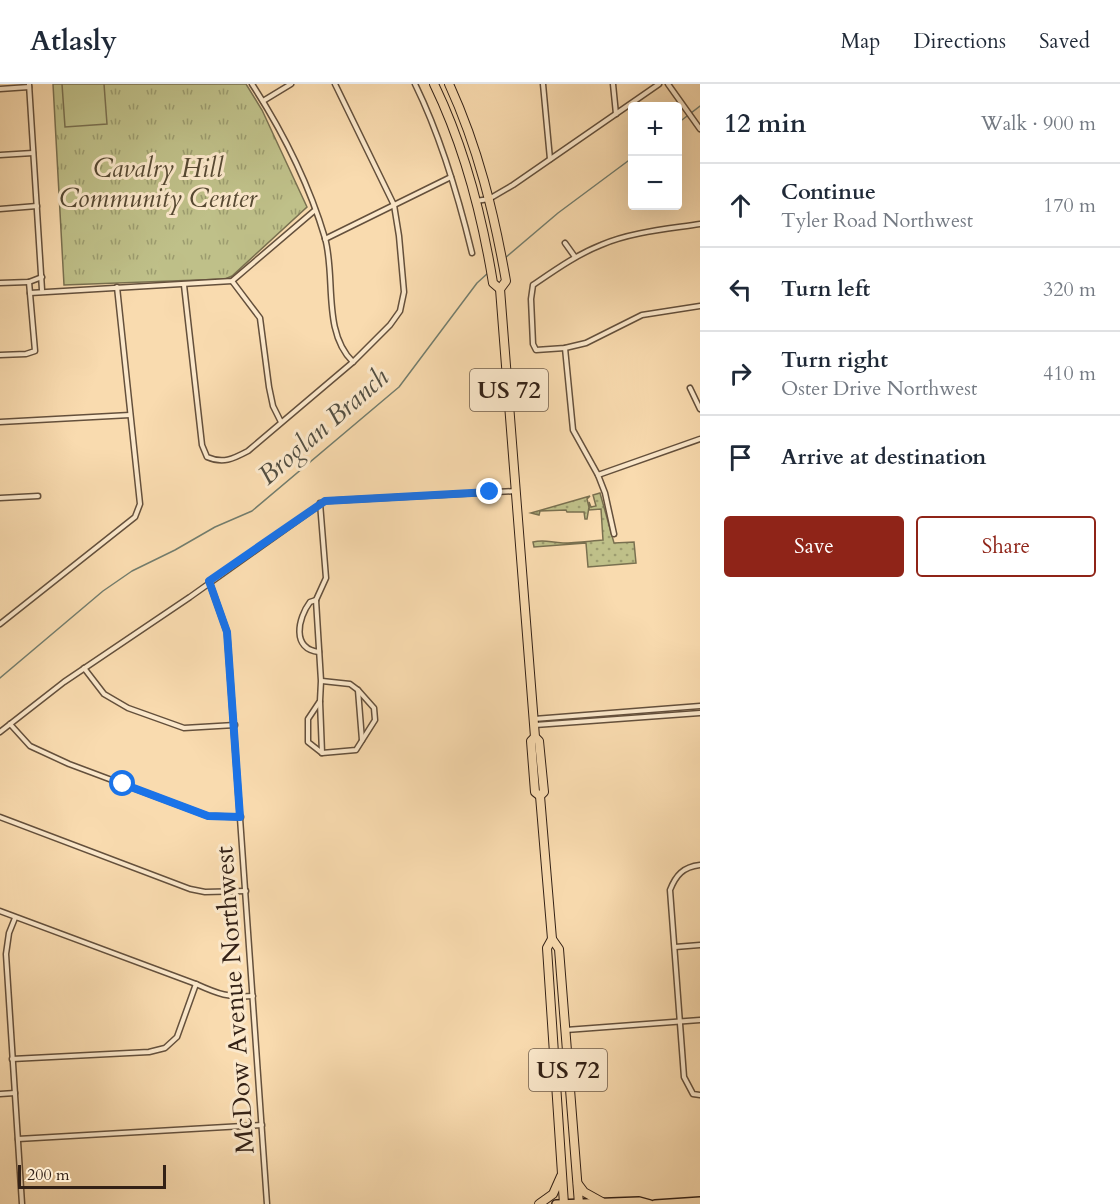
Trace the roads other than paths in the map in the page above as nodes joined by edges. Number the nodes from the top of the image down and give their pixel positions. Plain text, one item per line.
1 (252, 84) edge
2 (291, 84) edge
3 (335, 84) edge
4 (414, 84) edge
5 (434, 84) edge
6 (449, 84) edge
7 (543, 84) edge
8 (613, 84) edge
9 (659, 84) edge
10 (668, 84) edge
11 (29, 86) edge
12 (0, 89) edge
13 (263, 101) junction
14 (616, 114) junction
15 (700, 129) edge
16 (33, 153) junction
17 (0, 155) edge
18 (550, 159) junction
19 (451, 177) junction
20 (489, 199) junction
21 (476, 202) junction
22 (394, 205) junction
23 (37, 207) junction
24 (0, 209) edge
25 (314, 211) junction
26 (700, 224) edge
27 (325, 239) junction
28 (565, 243) dead end
29 (472, 253) dead end
30 (575, 257) junction
31 (42, 277) junction
32 (232, 281) junction
33 (29, 282) junction
34 (0, 283) edge
35 (184, 285) junction
36 (117, 287) junction
37 (500, 289) junction
38 (42, 290) junction
39 (30, 292) junction
40 (700, 306) edge
41 (565, 348) junction
42 (0, 355) edge
43 (353, 362) junction
44 (690, 388) dead end
45 (700, 409) edge
46 (130, 415) junction
47 (0, 422) edge
48 (281, 422) junction
49 (700, 439) edge
50 (598, 475) junction
51 (516, 490) junction
52 (38, 496) dead end
53 (0, 498) edge
54 (320, 503) junction
55 (614, 534) dead end
56 (209, 581) junction
57 (316, 600) junction
58 (0, 624) edge
59 (319, 652) junction
60 (84, 668) junction
61 (321, 681) junction
62 (358, 690) junction
63 (320, 701) junction
64 (700, 706) edge
65 (700, 713) edge
66 (534, 722) junction
67 (10, 724) junction
68 (235, 725) junction
69 (0, 732) edge
70 (362, 741) junction
71 (322, 753) junction
72 (0, 817) edge
73 (240, 817) junction
74 (700, 865) edge
75 (246, 891) junction
76 (0, 911) edge
77 (15, 918) junction
78 (552, 939) junction
79 (700, 945) edge
80 (675, 947) junction
81 (196, 984) junction
82 (253, 996) junction
83 (700, 1020) edge
84 (681, 1021) junction
85 (565, 1030) junction
86 (12, 1059) junction
87 (15, 1093) junction
88 (0, 1094) edge
89 (700, 1095) edge
90 (262, 1125) junction
91 (18, 1138) junction
92 (562, 1175) junction
93 (577, 1182) junction
94 (700, 1201) edge
95 (602, 1202) junction
96 (22, 1204) edge
97 (267, 1204) edge
98 (539, 1204) edge
99 (556, 1204) edge
100 (564, 1204) edge
101 (579, 1204) edge
102 (650, 1204) edge
103 (655, 1204) edge

1 - 13 street
2 - 13 street
3 - 22 street
4 - 19 street
5 - 21 highway, US 72
6 - 20 highway, US 72
7 - 18 street
8 - 14 street
9 - 14 street
10 - 15 street
11 - 12 street
11 - 16 street
13 - 25 street
14 - 18 street
16 - 17 street
16 - 23 street
18 - 20 street
19 - 22 street
19 - 29 street
20 - 21 street
20 - 37 highway, US 72
21 - 37 highway, US 72
22 - 27 street
22 - 43 street
23 - 24 street
23 - 31 street
25 - 27 street
25 - 32 street
26 - 30 street
27 - 43 street
28 - 30 street
30 - 41 street
31 - 33 street
31 - 38 street
32 - 35 street
32 - 48 street
33 - 34 street
33 - 39 street
35 - 36 street
35 - 48 street
36 - 38 street
36 - 46 street
37 - 51 highway, US 72
38 - 39 street
39 - 42 street
40 - 41 street
41 - 50 street
43 - 48 street
44 - 45 street
46 - 47 street
46 - 58 street
49 - 50 street
50 - 55 street
51 - 54 street
51 - 66 highway, US 72
52 - 53 street
54 - 56 street
54 - 57 street
56 - 60 street
56 - 68 street, McDow Avenue Northwest
57 - 59 street
57 - 59 street
59 - 61 street
60 - 67 street
60 - 68 street
61 - 62 street
61 - 63 street
62 - 70 street
62 - 70 street
63 - 71 street
63 - 71 street
64 - 66 street
65 - 66 street
66 - 78 highway, US 72
67 - 69 street
67 - 73 street
68 - 73 street, McDow Avenue Northwest
70 - 71 street
72 - 75 street
73 - 75 street, McDow Avenue Northwest
74 - 80 street
75 - 82 street, McDow Avenue Northwest
76 - 77 street
77 - 81 street
77 - 86 street
78 - 85 highway, US 72
78 - 92 highway, US 72
79 - 80 street
80 - 84 street
81 - 82 street
81 - 86 street
82 - 90 street, McDow Avenue Northwest
83 - 84 street
84 - 85 street
84 - 89 street
85 - 93 highway, US 72
86 - 87 street
87 - 88 street
87 - 91 street
90 - 91 street
90 - 97 street, McDow Avenue Northwest
91 - 96 street
92 - 98 highway
92 - 100 highway, US 72
93 - 95 highway
93 - 101 highway, US 72
94 - 103 main road
95 - 101 main road
95 - 102 main road
99 - 100 main road
100 - 101 main road

